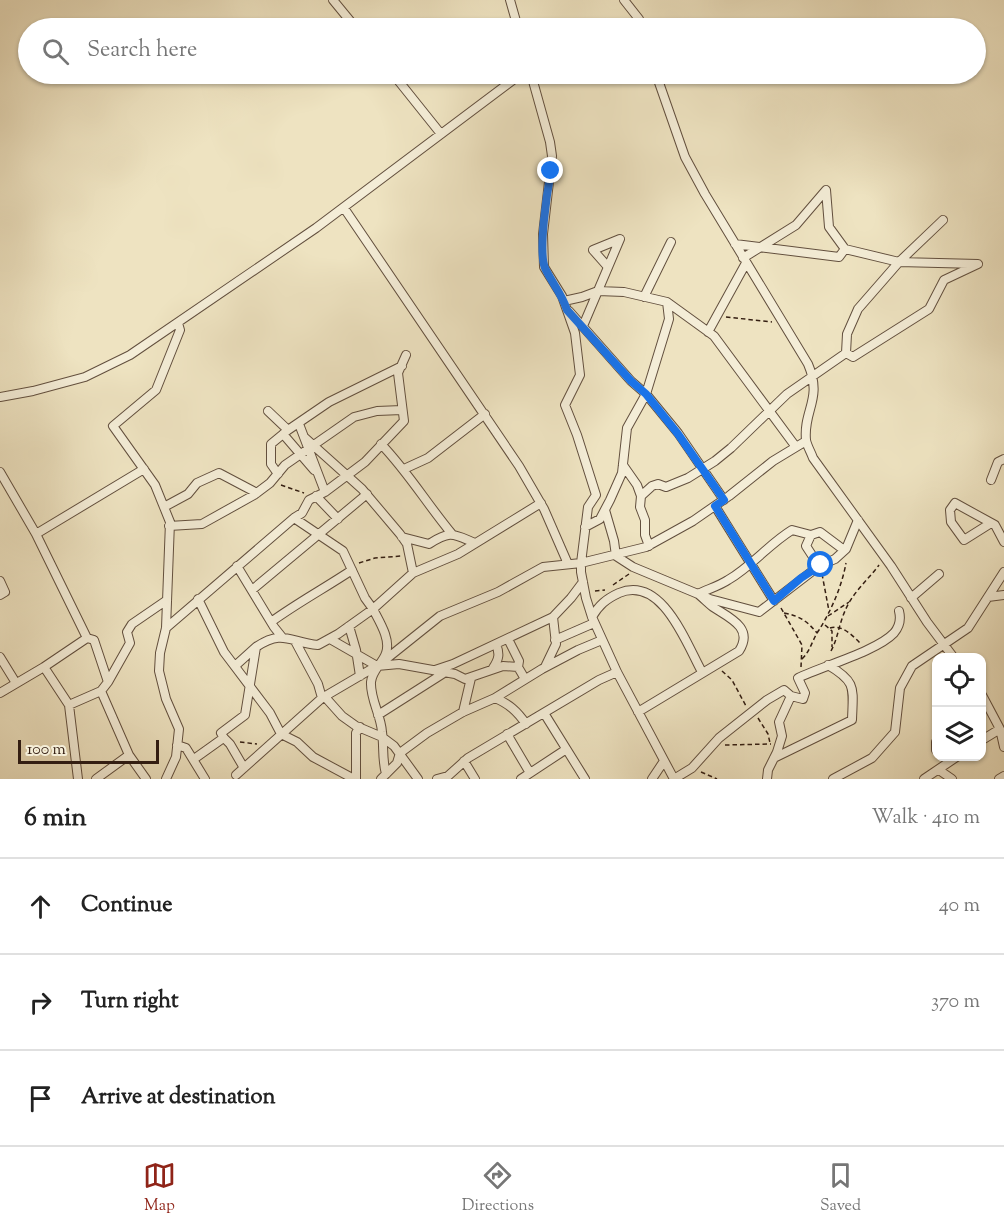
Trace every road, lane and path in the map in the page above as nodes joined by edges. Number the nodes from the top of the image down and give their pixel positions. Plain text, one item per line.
1 (333, 0) edge
2 (510, 0) edge
3 (624, 0) edge
4 (348, 18) edge
5 (515, 18) edge
6 (638, 18) edge
7 (401, 84) edge
8 (508, 84) edge
9 (534, 84) edge
10 (659, 84) edge
11 (441, 134) junction
12 (344, 208) junction
13 (943, 220) dead end
14 (670, 242) dead end
15 (735, 244) junction
16 (759, 247) junction
17 (845, 249) junction
18 (745, 261) junction
19 (899, 262) junction
20 (608, 267) dead end
21 (598, 291) junction
22 (644, 297) junction
23 (667, 302) junction
24 (565, 305) junction
25 (718, 316) junction
26 (178, 322) junction
27 (773, 322) dead end
28 (583, 326) junction
29 (708, 332) junction
30 (846, 353) junction
31 (406, 355) dead end
32 (402, 366) junction
33 (813, 375) junction
34 (646, 394) junction
35 (0, 397) edge
36 (402, 410) junction
37 (268, 411) dead end
38 (769, 411) junction
39 (485, 414) junction
40 (299, 424) junction
41 (286, 432) junction
42 (806, 441) junction
43 (381, 444) junction
44 (312, 447) junction
45 (796, 447) junction
46 (299, 455) junction
47 (1004, 459) edge
48 (622, 465) junction
49 (703, 468) junction
50 (144, 469) junction
51 (404, 469) junction
52 (0, 472) edge
53 (278, 474) junction
54 (318, 474) junction
55 (348, 475) junction
56 (991, 480) dead end
57 (268, 484) junction
58 (325, 492) junction
59 (257, 493) junction
60 (367, 494) junction
61 (316, 496) junction
62 (641, 496) junction
63 (724, 500) junction
64 (541, 503) junction
65 (715, 506) junction
66 (164, 507) junction
67 (605, 510) junction
68 (294, 518) junction
69 (338, 519) junction
70 (858, 520) junction
71 (1004, 520) edge
72 (993, 525) junction
73 (169, 526) junction
74 (585, 527) junction
75 (36, 534) junction
76 (452, 534) junction
77 (319, 535) junction
78 (811, 536) junction
79 (402, 537) junction
80 (1004, 542) edge
81 (476, 543) junction
82 (649, 546) junction
83 (846, 547) junction
84 (410, 555) junction
85 (616, 556) junction
86 (885, 557) junction
87 (581, 563) junction
88 (568, 564) junction
89 (749, 564) junction
90 (820, 565) junction
91 (237, 566) junction
92 (637, 569) junction
93 (352, 570) junction
94 (1004, 572) edge
95 (413, 573) junction
96 (939, 574) dead end
97 (0, 581) edge
98 (583, 582) junction
99 (252, 590) junction
100 (698, 594) junction
101 (0, 595) edge
102 (1004, 595) edge
103 (988, 597) junction
104 (911, 598) junction
105 (198, 599) junction
106 (167, 600) junction
107 (604, 601) junction
108 (774, 601) junction
109 (849, 602) junction
110 (372, 609) junction
111 (899, 611) dead end
112 (829, 612) junction
113 (783, 613) junction
114 (553, 617) junction
115 (827, 617) junction
116 (593, 620) junction
117 (271, 622) junction
118 (823, 624) junction
119 (349, 626) junction
120 (166, 628) junction
121 (840, 628) junction
122 (829, 629) junction
123 (817, 633) junction
124 (87, 638) junction
125 (282, 638) junction
126 (330, 639) junction
127 (508, 639) junction
128 (555, 640) junction
129 (602, 640) junction
130 (295, 641) junction
131 (943, 643) junction
132 (496, 644) junction
133 (256, 647) junction
134 (866, 650) junction
135 (831, 651) junction
136 (357, 653) junction
137 (951, 653) edge
138 (0, 657) edge
139 (802, 659) junction
140 (714, 665) junction
141 (235, 666) junction
142 (377, 666) junction
143 (826, 666) junction
144 (44, 667) junction
145 (518, 667) junction
146 (544, 668) junction
147 (492, 669) junction
148 (432, 671) junction
149 (616, 672) junction
150 (702, 672) junction
151 (444, 673) junction
152 (360, 676) junction
153 (471, 678) junction
154 (798, 678) junction
155 (525, 679) junction
156 (108, 682) junction
157 (16, 683) junction
158 (251, 686) junction
159 (101, 692) junction
160 (0, 693) edge
161 (791, 696) junction
162 (324, 698) junction
163 (495, 698) junction
164 (986, 704) edge
165 (69, 705) junction
166 (463, 712) junction
167 (638, 712) junction
168 (544, 713) junction
169 (752, 713) junction
170 (378, 715) junction
171 (526, 724) junction
172 (360, 727) junction
173 (1000, 729) junction
174 (281, 734) junction
175 (507, 735) junction
176 (382, 737) junction
177 (986, 737) edge
178 (226, 740) junction
179 (775, 744) junction
180 (177, 745) junction
181 (269, 745) junction
182 (712, 745) junction
183 (1004, 747) edge
184 (565, 750) junction
185 (400, 753) junction
186 (129, 755) junction
187 (774, 758) junction
188 (194, 759) junction
189 (464, 761) junction
190 (664, 761) junction
191 (940, 761) edge
192 (951, 761) edge
193 (244, 768) junction
194 (692, 768) junction
195 (941, 769) junction
196 (531, 773) junction
197 (236, 776) dead end
198 (383, 776) edge
199 (1004, 776) edge
200 (78, 779) edge
201 (96, 779) edge
202 (146, 779) edge
203 (166, 779) edge
204 (205, 779) edge
205 (355, 779) edge
206 (418, 779) edge
207 (437, 779) edge
208 (476, 779) edge
209 (521, 779) edge
210 (585, 779) edge
211 (652, 779) edge
212 (674, 779) edge
213 (717, 779) edge
214 (767, 779) edge
215 (833, 779) edge
216 (924, 779) edge
217 (952, 779) edge
218 (999, 779) edge

1 - 4 street
2 - 5 street
3 - 6 street
7 - 11 street
8 - 11 street
9 - 24 street
10 - 15 street
11 - 12 street
12 - 26 street
12 - 39 street
13 - 19 street
14 - 22 street
15 - 16 street
15 - 18 street
16 - 17 street
16 - 17 street
16 - 18 street
17 - 19 street
18 - 25 street
18 - 33 street
19 - 30 street
19 - 30 street
20 - 21 street
21 - 22 street
21 - 24 street
21 - 28 street
22 - 23 street
23 - 29 street
23 - 34 street
24 - 28 street
24 - 74 street
25 - 27 path
25 - 29 street
26 - 35 street
26 - 50 street
28 - 34 street
29 - 38 street
30 - 33 street
31 - 32 street
32 - 36 street
32 - 40 street
33 - 38 street
33 - 42 street
34 - 48 street
34 - 49 street
36 - 43 street
36 - 44 street
37 - 41 street
38 - 45 street
38 - 49 street
39 - 51 street
39 - 64 street
40 - 41 street
40 - 44 street
41 - 46 street
41 - 53 street
42 - 45 street
42 - 70 street
43 - 51 street
43 - 55 street
44 - 46 street
44 - 54 street
44 - 55 street
45 - 63 street
46 - 53 street
46 - 54 street
47 - 56 street
48 - 62 street
48 - 67 street
49 - 62 street
49 - 63 street
50 - 66 street
50 - 75 street
51 - 76 street
52 - 75 street
53 - 57 street
54 - 58 street
55 - 58 street
55 - 60 street
57 - 59 street
57 - 61 path
58 - 61 street
59 - 66 street
59 - 73 street
60 - 69 street
60 - 79 street
61 - 68 street
61 - 69 street
62 - 82 street
63 - 65 street
64 - 81 street
64 - 88 street
65 - 82 street
65 - 89 street
66 - 73 street
67 - 74 street
67 - 85 street
68 - 77 street
68 - 91 street
69 - 77 street
70 - 83 street
70 - 86 street
71 - 72 street
72 - 72 street
72 - 80 street
73 - 106 street
74 - 87 street
75 - 124 street
76 - 79 street
76 - 81 street
77 - 93 street
77 - 99 street
78 - 83 street
78 - 89 street
78 - 90 street
79 - 84 street
81 - 95 street
82 - 85 street
83 - 90 street
83 - 112 path
84 - 93 path
84 - 95 street
85 - 87 street
85 - 92 street
86 - 104 street
86 - 109 path
87 - 88 street
87 - 98 street
88 - 142 street
89 - 100 street
89 - 108 street
90 - 108 street
90 - 112 path
91 - 99 street
91 - 105 street
92 - 100 street
92 - 107 path
93 - 110 street
93 - 117 street
94 - 103 street
95 - 110 street
96 - 104 street
97 - 101 street
98 - 114 street
98 - 116 street
99 - 117 street
100 - 108 street
100 - 140 street
102 - 103 street
103 - 131 street
104 - 131 street
105 - 120 street
105 - 141 street
106 - 120 street
106 - 156 street
107 - 116 street
107 - 150 street
108 - 113 path
109 - 115 path
109 - 121 path
110 - 119 street
110 - 142 street
111 - 134 street
112 - 115 path
113 - 123 path
113 - 139 path
114 - 127 street
114 - 128 street
115 - 118 path
116 - 128 street
116 - 129 street
117 - 125 street
118 - 122 path
118 - 123 path
119 - 126 street
119 - 136 street
120 - 180 street
121 - 122 path
121 - 134 path
121 - 135 path
122 - 135 path
123 - 139 path
124 - 144 street
124 - 156 street
125 - 130 street
125 - 133 street
126 - 130 street
126 - 136 street
127 - 132 street
127 - 145 street
128 - 146 street
129 - 146 street
129 - 149 street
130 - 162 street
131 - 137 street
131 - 215 street
132 - 147 street
132 - 148 street
133 - 141 street
133 - 158 street
134 - 143 street
135 - 143 path
136 - 142 street
136 - 152 street
138 - 157 street
139 - 154 path
140 - 150 street
140 - 169 path
141 - 158 street
142 - 148 street
142 - 152 street
142 - 170 street
143 - 154 street
143 - 187 street
144 - 157 street
144 - 165 street
145 - 147 street
145 - 155 street
146 - 155 street
147 - 153 street
148 - 151 street
149 - 167 street
149 - 168 street
150 - 167 street
151 - 153 street
151 - 170 street
152 - 162 street
153 - 166 street
154 - 161 street
155 - 163 street
156 - 159 street
157 - 160 street
158 - 174 street
158 - 178 street
159 - 165 street
159 - 186 street
161 - 169 street
161 - 179 street
162 - 172 street
162 - 174 street
163 - 166 street
163 - 171 street
164 - 173 street
165 - 200 street
166 - 185 street
167 - 190 street
168 - 171 street
168 - 184 street
169 - 179 path
169 - 182 street
170 - 176 street
171 - 175 street
172 - 176 street
172 - 205 street
173 - 177 street
173 - 183 street
174 - 181 street
174 - 205 street
175 - 189 street
175 - 196 street
176 - 185 street
176 - 198 street
178 - 181 path
178 - 188 street
178 - 193 street
179 - 182 path
179 - 187 street
180 - 188 street
180 - 203 street
181 - 193 street
182 - 194 street
184 - 196 street
184 - 210 street
185 - 198 street
185 - 206 street
186 - 201 street
186 - 202 street
187 - 214 street
188 - 204 street
189 - 207 street
189 - 208 street
190 - 211 street
190 - 212 street
191 - 195 street
192 - 195 street
193 - 197 street
194 - 212 street
194 - 213 path
195 - 216 street
195 - 217 street
196 - 209 street
199 - 218 street

